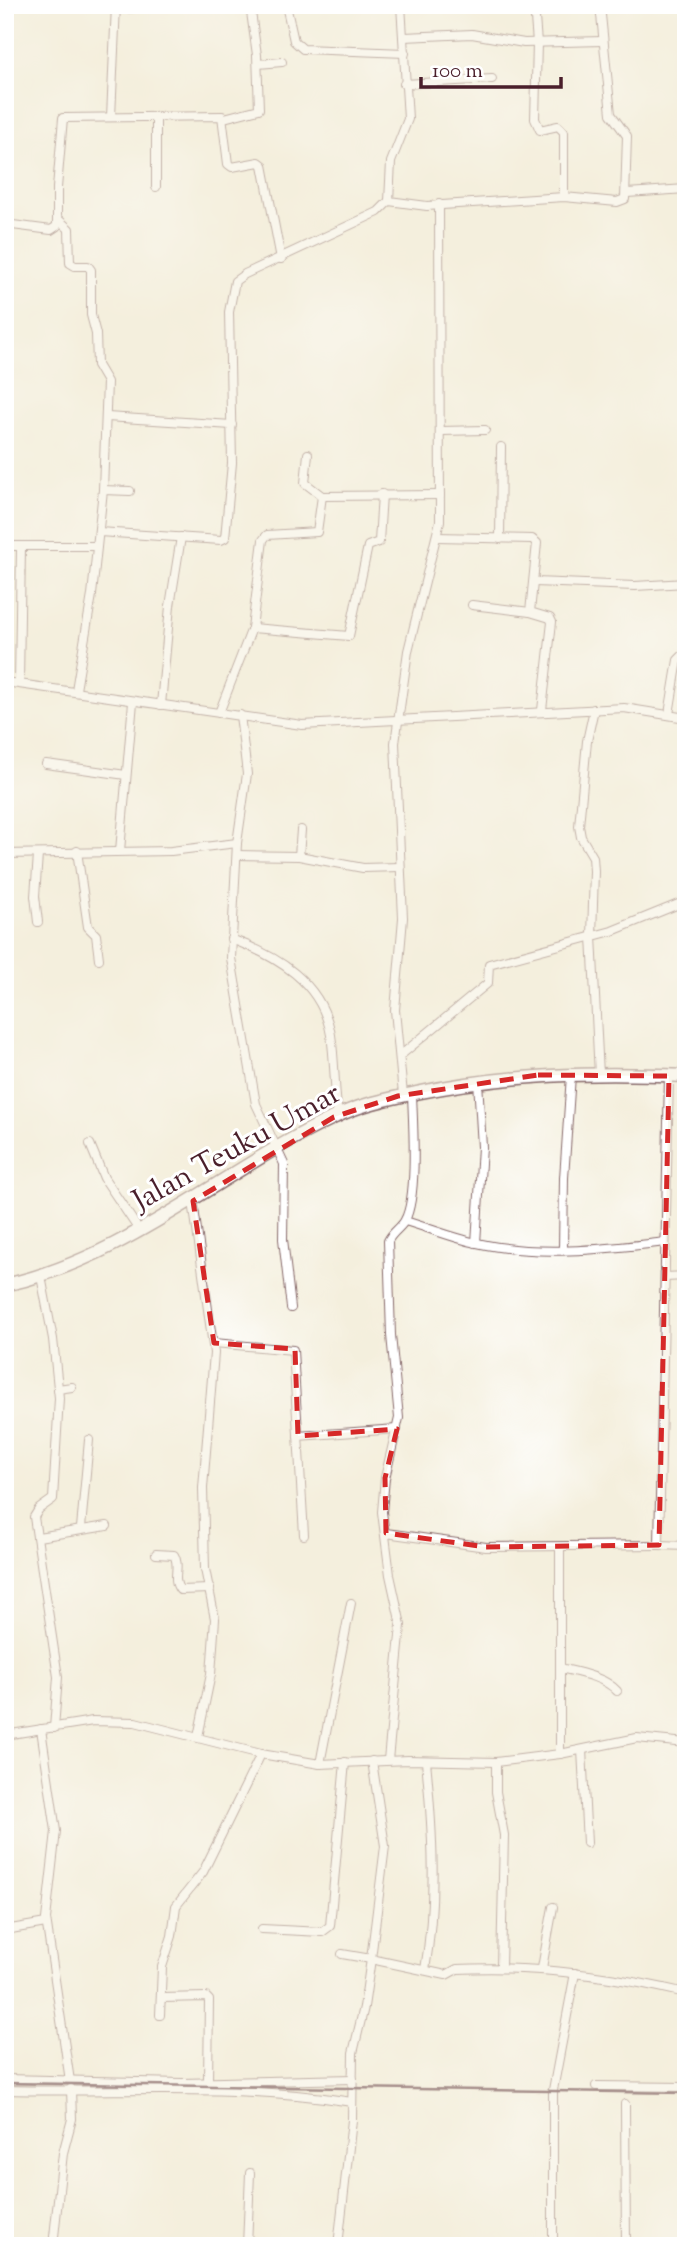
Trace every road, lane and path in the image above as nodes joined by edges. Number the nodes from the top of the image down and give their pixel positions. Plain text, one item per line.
1 (189, 5) edge
2 (250, 5) edge
3 (286, 5) edge
4 (401, 5) edge
5 (534, 5) edge
6 (600, 5) edge
7 (116, 7) edge
8 (404, 37) junction
9 (603, 41) junction
10 (537, 43) junction
11 (405, 53) junction
12 (282, 62) dead end
13 (258, 64) junction
14 (492, 79) dead end
15 (404, 84) junction
16 (111, 117) junction
17 (156, 117) junction
18 (224, 118) junction
19 (156, 187) dead end
20 (686, 189) edge
21 (627, 193) junction
22 (564, 197) junction
23 (389, 201) junction
24 (439, 204) junction
25 (58, 219) junction
26 (5, 224) edge
27 (281, 259) junction
28 (107, 417) junction
29 (232, 425) junction
30 (442, 430) junction
31 (485, 430) dead end
32 (501, 447) dead end
33 (308, 454) dead end
34 (103, 491) junction
35 (130, 491) dead end
36 (383, 494) junction
37 (440, 495) junction
38 (322, 496) junction
39 (99, 532) junction
40 (181, 537) junction
41 (437, 537) junction
42 (500, 539) junction
43 (5, 546) edge
44 (20, 546) junction
45 (97, 546) junction
46 (535, 582) junction
47 (686, 583) edge
48 (472, 605) dead end
49 (530, 612) junction
50 (252, 628) junction
51 (686, 652) edge
52 (5, 682) edge
53 (19, 683) junction
54 (76, 690) junction
55 (133, 702) junction
56 (161, 705) junction
57 (594, 709) junction
58 (542, 710) junction
59 (219, 713) junction
60 (240, 715) junction
61 (669, 715) junction
62 (399, 718) junction
63 (686, 718) edge
64 (46, 764) dead end
65 (126, 775) junction
66 (301, 830) dead end
67 (237, 843) junction
68 (77, 851) junction
69 (120, 851) junction
70 (5, 854) edge
71 (38, 855) junction
72 (237, 855) junction
73 (299, 856) junction
74 (400, 867) junction
75 (686, 901) edge
76 (38, 922) dead end
77 (592, 936) junction
78 (231, 940) junction
79 (99, 959) dead end
80 (401, 1055) junction
81 (571, 1075) junction
82 (599, 1075) junction
83 (669, 1076) junction
84 (686, 1076) edge
85 (478, 1081) junction
86 (408, 1095) junction
87 (338, 1115) junction
88 (90, 1144) dead end
89 (277, 1150) junction
90 (192, 1201) junction
91 (405, 1221) junction
92 (139, 1230) junction
93 (665, 1242) junction
94 (475, 1243) junction
95 (563, 1249) junction
96 (41, 1276) junction
97 (686, 1276) edge
98 (665, 1277) junction
99 (5, 1285) edge
100 (290, 1308) dead end
101 (214, 1343) junction
102 (72, 1387) dead end
103 (58, 1390) junction
104 (397, 1429) junction
105 (298, 1437) junction
106 (89, 1440) dead end
107 (107, 1527) dead end
108 (81, 1528) junction
109 (386, 1533) junction
110 (304, 1535) dead end
111 (37, 1537) junction
112 (659, 1545) junction
113 (686, 1546) edge
114 (560, 1549) junction
115 (156, 1554) dead end
116 (210, 1589) junction
117 (351, 1603) dead end
118 (560, 1668) junction
119 (617, 1691) dead end
120 (54, 1728) junction
121 (41, 1729) junction
122 (5, 1735) edge
123 (198, 1737) junction
124 (686, 1743) edge
125 (582, 1750) junction
126 (261, 1754) junction
127 (560, 1754) junction
128 (388, 1760) junction
129 (372, 1761) junction
130 (426, 1761) junction
131 (345, 1762) junction
132 (496, 1762) junction
133 (320, 1764) junction
134 (587, 1843) dead end
135 (553, 1907) dead end
136 (46, 1923) junction
137 (262, 1929) dead end
138 (5, 1930) edge
139 (342, 1954) dead end
140 (371, 1959) junction
141 (501, 1967) junction
142 (542, 1968) junction
143 (425, 1970) junction
144 (575, 1973) junction
145 (686, 1993) edge
146 (162, 1998) junction
147 (160, 2015) dead end
148 (5, 2079) edge
149 (353, 2079) junction
150 (208, 2083) junction
151 (71, 2085) junction
152 (596, 2086) dead end
153 (686, 2087) edge
154 (5, 2090) edge
155 (352, 2102) junction
156 (625, 2104) dead end
157 (250, 2173) dead end
158 (53, 2246) edge
159 (247, 2246) edge
160 (338, 2246) edge
161 (553, 2246) edge
162 (626, 2246) edge

1 - 7 street
2 - 13 street
3 - 11 street
4 - 8 street
5 - 10 street
6 - 9 street
7 - 16 street
8 - 10 street
8 - 11 street
9 - 10 street
9 - 21 street
10 - 22 street
11 - 15 street
12 - 13 street
13 - 18 street
14 - 15 street
15 - 23 street
16 - 17 street
16 - 25 street
17 - 18 street
17 - 19 street
18 - 27 street
20 - 21 street
21 - 22 street
22 - 24 street
23 - 24 street
23 - 27 street
24 - 30 street
25 - 26 street
25 - 28 street
27 - 29 street
28 - 29 street
28 - 34 street
29 - 40 street
30 - 31 street
30 - 37 street
32 - 42 street
33 - 38 street
34 - 35 street
34 - 39 street
36 - 37 street
36 - 38 street
36 - 50 street
37 - 41 street
38 - 50 street
39 - 40 street
39 - 45 street
40 - 56 street
41 - 42 street
41 - 62 street
42 - 46 street
43 - 44 street
44 - 45 street
44 - 53 street
45 - 54 street
46 - 47 street
46 - 49 street
48 - 49 street
49 - 58 street
50 - 59 street
51 - 61 street
52 - 53 street
53 - 54 street
54 - 55 street
55 - 56 street
55 - 65 street
56 - 59 street
57 - 58 street
57 - 61 street
57 - 77 street
58 - 62 street
59 - 60 street
60 - 62 street
60 - 67 street
61 - 63 street
62 - 74 street
64 - 65 street
65 - 69 street
66 - 73 street
67 - 69 street
67 - 72 street
68 - 69 street
68 - 71 street
68 - 79 street
70 - 71 street
71 - 76 street
72 - 73 street
72 - 78 street
73 - 74 street
74 - 80 street
75 - 77 street
77 - 80 street
77 - 82 street
78 - 87 street
78 - 89 street
80 - 86 street
81 - 82 main road, Jalan Teuku Umar
81 - 85 main road, Jalan Teuku Umar
81 - 95 street
82 - 83 main road, Jalan Teuku Umar
83 - 84 main road, Jalan Teuku Umar
83 - 93 street
85 - 86 main road, Jalan Teuku Umar
85 - 94 street
86 - 87 main road, Jalan Teuku Umar
86 - 91 street
87 - 89 main road, Jalan Teuku Umar
88 - 92 street
89 - 90 main road, Jalan Teuku Umar
89 - 100 street
90 - 92 main road, Jalan Teuku Umar
90 - 101 street
91 - 94 street
91 - 104 street
92 - 96 main road, Jalan Teuku Umar
93 - 95 street
93 - 98 street
94 - 95 street
96 - 99 main road, Jalan Teuku Umar
96 - 103 street
97 - 98 street
98 - 112 street
101 - 105 street
101 - 116 street
102 - 103 street
103 - 111 street
104 - 105 street
104 - 109 street
105 - 110 street
106 - 108 street
107 - 108 street
108 - 111 street
109 - 114 street
109 - 128 street
111 - 120 street
112 - 113 street
112 - 114 street
114 - 118 street
115 - 116 street
116 - 123 street
117 - 133 street
118 - 119 street
118 - 127 street
120 - 121 street
120 - 123 street
121 - 122 street
121 - 136 street
123 - 126 street
124 - 125 street
125 - 127 street
125 - 134 street
126 - 133 street
126 - 146 street
127 - 132 street
128 - 129 street
128 - 130 street
129 - 131 street
129 - 140 street
130 - 132 street
130 - 143 street
131 - 133 street
131 - 137 street
132 - 141 street
135 - 142 street
136 - 138 street
136 - 151 street
139 - 140 street
140 - 143 street
140 - 149 street
141 - 142 street
141 - 143 street
142 - 144 street
144 - 145 street
144 - 161 street
146 - 147 street
146 - 150 street
148 - 151 street
149 - 150 street
149 - 155 street
150 - 151 street
151 - 154 street
151 - 155 street
151 - 158 street
152 - 153 street
155 - 160 street
156 - 162 street
157 - 159 street

